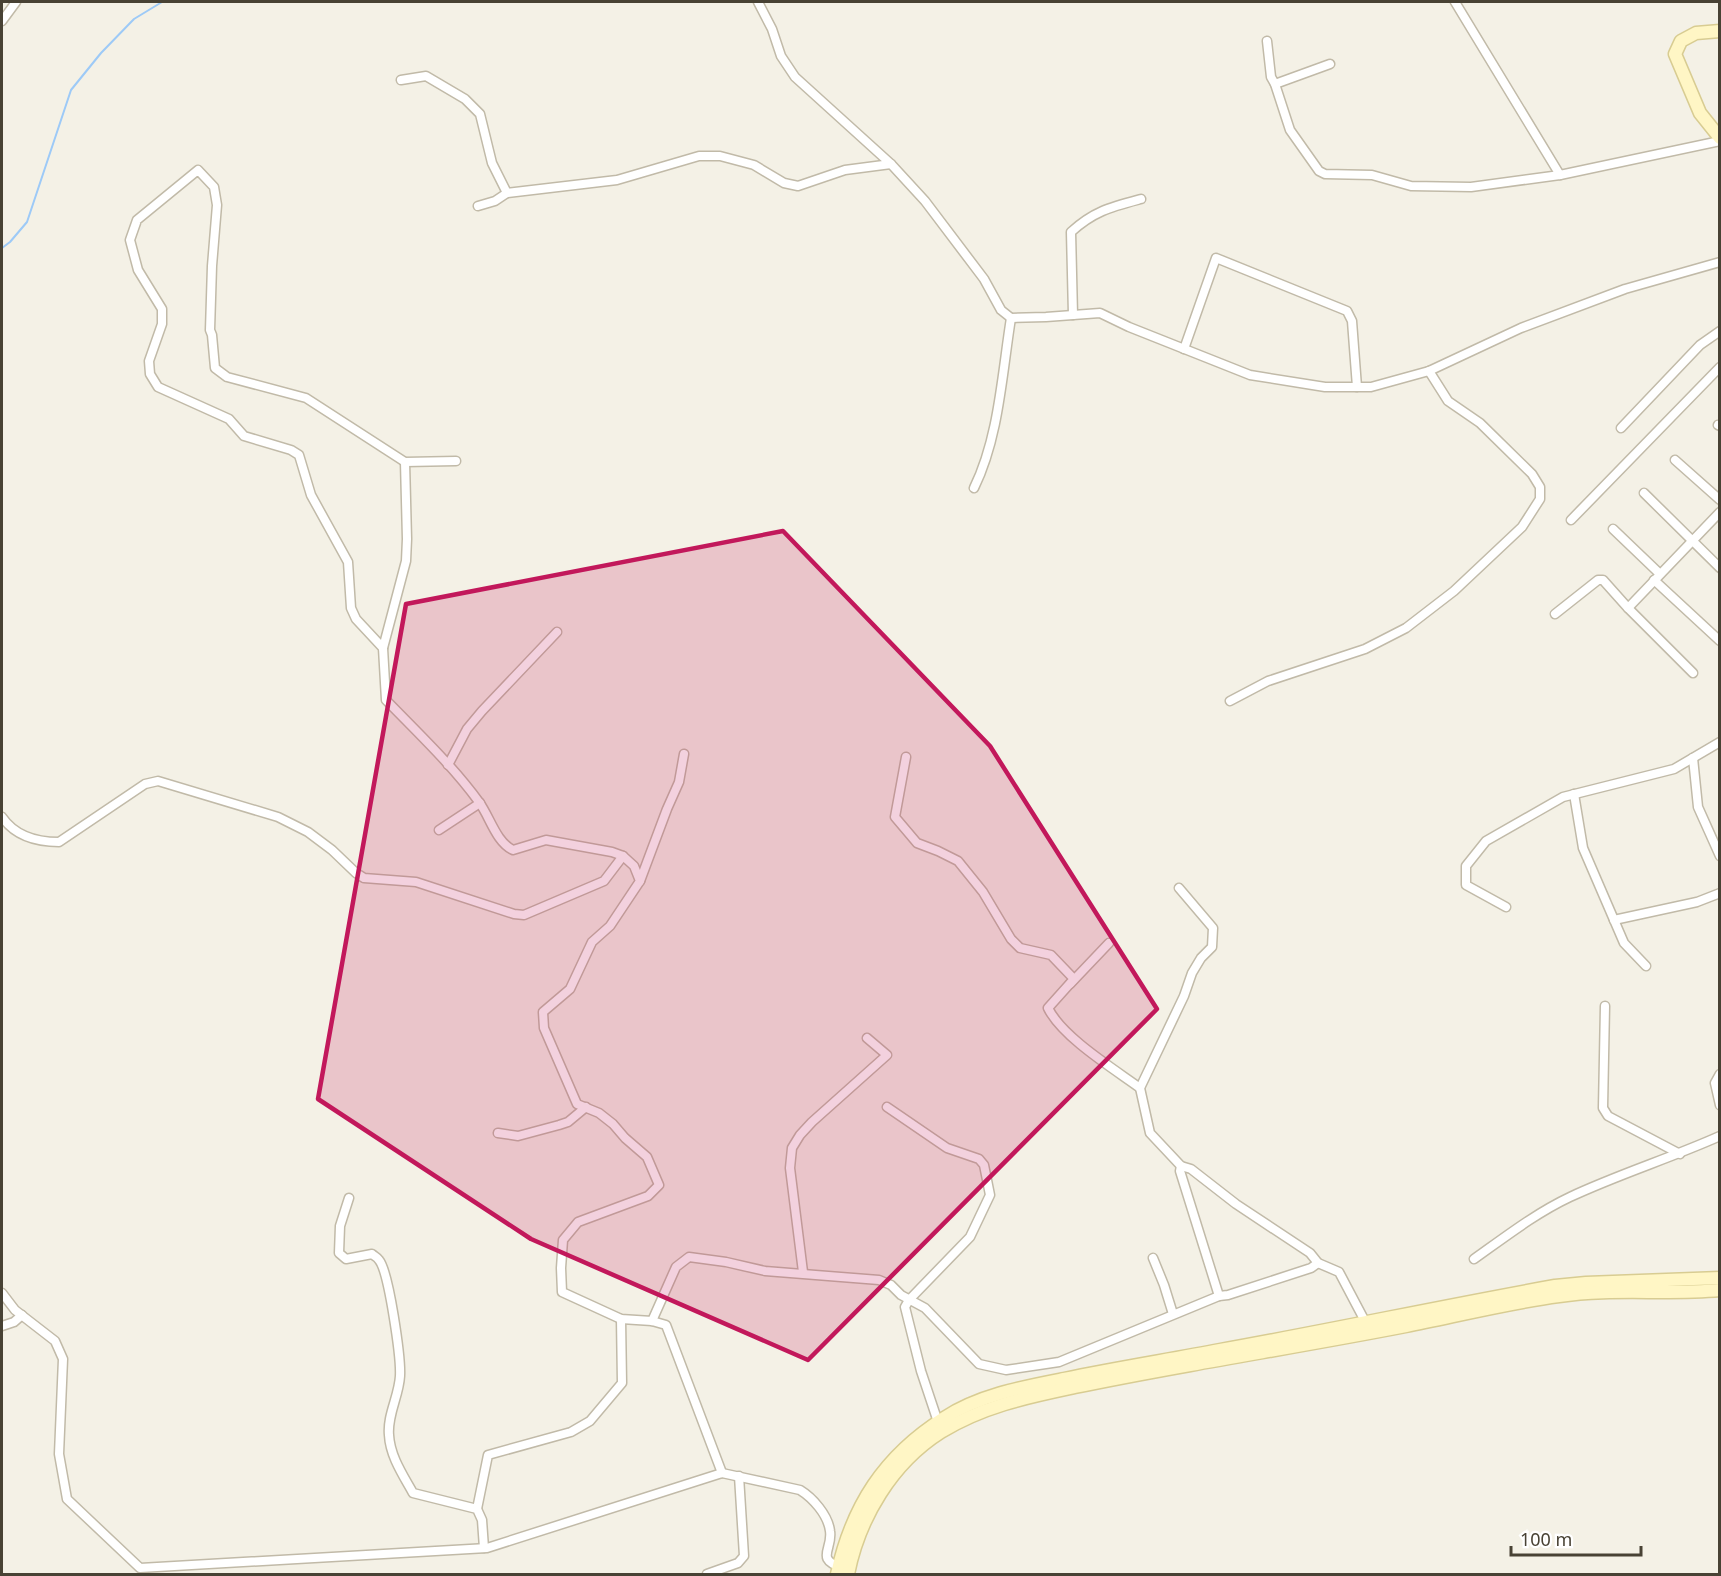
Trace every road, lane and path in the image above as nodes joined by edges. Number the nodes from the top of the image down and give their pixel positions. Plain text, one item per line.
1 (16, 2) edge
2 (758, 2) edge
3 (1455, 2) edge
4 (2, 21) edge
5 (1719, 31) edge
6 (1267, 41) dead end
7 (1330, 64) dead end
8 (401, 80) dead end
9 (1275, 84) junction
10 (1719, 139) edge
11 (891, 164) junction
12 (1560, 175) junction
13 (507, 193) junction
14 (1141, 199) dead end
15 (478, 206) dead end
16 (1719, 262) edge
17 (1073, 315) junction
18 (1011, 318) junction
19 (1719, 331) edge
20 (1184, 349) junction
21 (1719, 367) edge
22 (1429, 371) junction
23 (1357, 387) junction
24 (1621, 428) dead end
25 (456, 460) dead end
26 (1675, 460) dead end
27 (405, 462) junction
28 (974, 488) dead end
29 (1644, 493) dead end
30 (1719, 500) edge
31 (1719, 512) edge
32 (1570, 520) dead end
33 (1613, 530) dead end
34 (1692, 541) junction
35 (1719, 568) edge
36 (1657, 577) junction
37 (1628, 608) junction
38 (1555, 615) dead end
39 (557, 632) dead end
40 (1719, 641) edge
41 (384, 648) junction
42 (1693, 673) dead end
43 (1230, 701) dead end
44 (1719, 742) edge
45 (684, 754) dead end
46 (906, 757) dead end
47 (1693, 758) junction
48 (448, 765) junction
49 (1574, 794) junction
50 (480, 803) junction
51 (2, 818) edge
52 (439, 830) dead end
53 (623, 856) junction
54 (1719, 856) edge
55 (640, 881) junction
56 (1179, 888) dead end
57 (1719, 893) edge
58 (1506, 907) dead end
59 (1614, 920) junction
60 (1109, 943) dead end
61 (1646, 966) dead end
62 (1074, 980) junction
63 (1605, 1006) dead end
64 (867, 1038) dead end
65 (1719, 1074) edge
66 (1140, 1088) junction
67 (1719, 1105) edge
68 (586, 1107) junction
69 (887, 1107) dead end
70 (498, 1133) dead end
71 (1719, 1136) edge
72 (1680, 1154) junction
73 (1181, 1166) junction
74 (349, 1198) dead end
75 (1154, 1258) dead end
76 (1474, 1259) dead end
77 (1318, 1263) junction
78 (803, 1272) junction
79 (1719, 1278) edge
80 (1719, 1290) edge
81 (2, 1293) edge
82 (1220, 1296) junction
83 (909, 1300) junction
84 (1173, 1314) junction
85 (22, 1315) junction
86 (621, 1320) junction
87 (652, 1322) junction
88 (2, 1326) edge
89 (1369, 1328) junction
90 (938, 1422) junction
91 (722, 1473) junction
92 (738, 1476) junction
93 (477, 1509) junction
94 (484, 1548) junction
95 (843, 1571) edge
96 (707, 1575) edge

1 - 4 street
2 - 11 street
3 - 12 street
5 - 10 main road
6 - 9 street
7 - 9 street
8 - 13 street
9 - 12 street
10 - 12 street
11 - 13 street
11 - 18 street
13 - 15 street
14 - 17 street
16 - 22 street
17 - 18 street
17 - 20 street
18 - 28 street
19 - 24 street
20 - 23 street
20 - 23 street
21 - 32 street
22 - 23 street
22 - 43 street
25 - 27 street
26 - 30 street
27 - 41 street
27 - 41 street
29 - 34 street
31 - 34 street
33 - 36 street
34 - 35 street
34 - 36 street
36 - 37 street
36 - 40 street
37 - 38 street
37 - 42 street
39 - 48 street
41 - 48 street
44 - 47 street
45 - 55 street
46 - 62 street
47 - 49 street
47 - 54 street
48 - 50 street
49 - 58 street
49 - 59 street
50 - 52 street
50 - 53 street
51 - 53 street
53 - 55 street
55 - 68 street
56 - 66 street
57 - 59 street
59 - 61 street
60 - 62 street
62 - 66 street
63 - 72 street
64 - 78 street
65 - 67 street
66 - 73 street
68 - 70 street
68 - 86 street
69 - 83 street
71 - 72 street
72 - 76 street
73 - 77 street
73 - 82 street
74 - 93 street
75 - 84 street
77 - 82 street
77 - 89 street
78 - 83 street
78 - 87 street
79 - 89 main road
80 - 89 main road
81 - 85 street
82 - 84 street
83 - 84 street
83 - 90 street
85 - 88 street
85 - 94 street
86 - 87 street
86 - 93 street
87 - 91 street
89 - 90 main road
89 - 95 main road
90 - 95 main road
91 - 92 street
91 - 94 street
92 - 95 street
92 - 96 street
93 - 94 street

